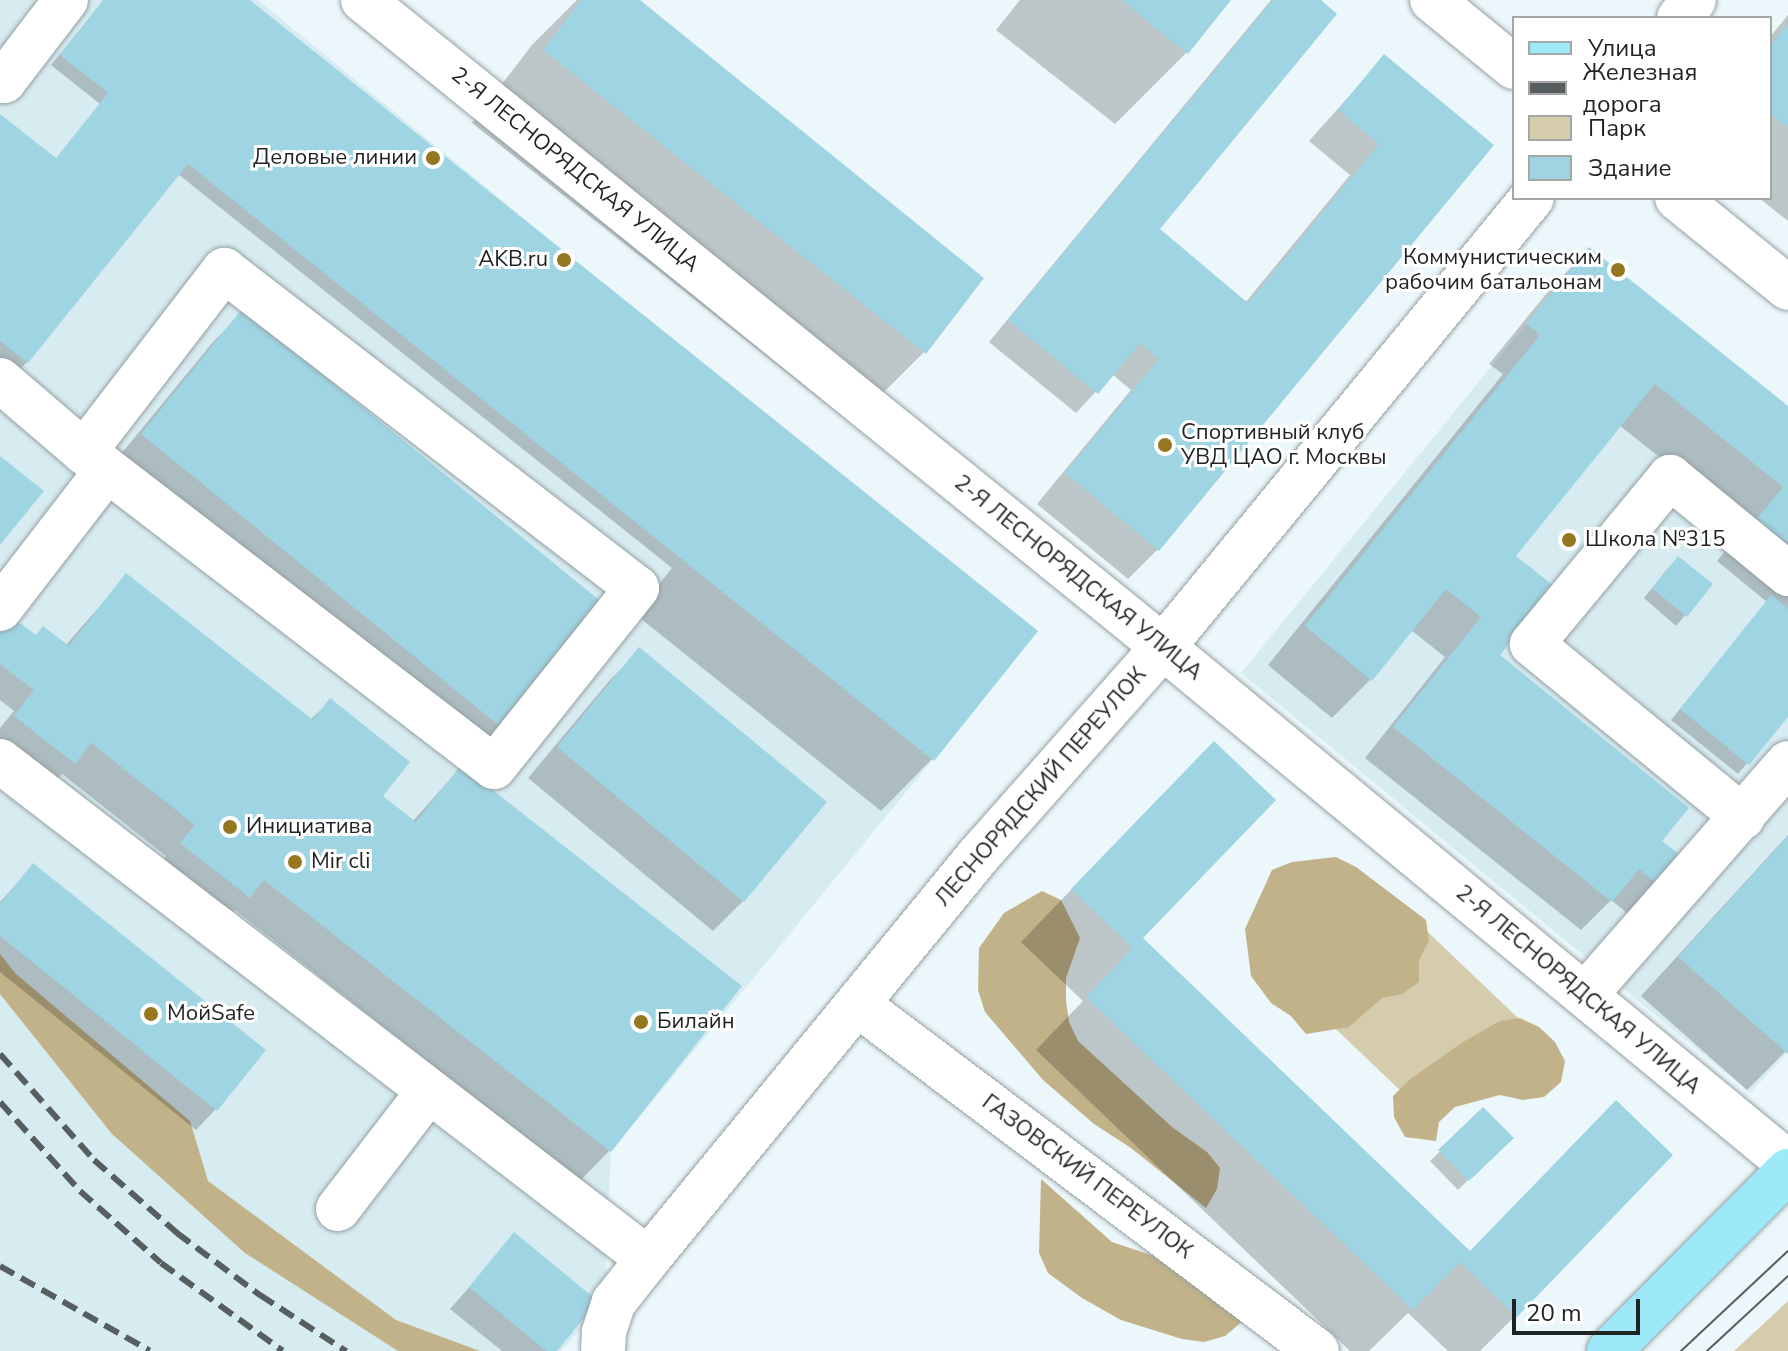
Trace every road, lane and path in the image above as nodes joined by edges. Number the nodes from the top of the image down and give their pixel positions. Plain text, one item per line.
1 (66, 0) edge
2 (363, 0) edge
3 (1432, 0) edge
4 (1694, 0) edge
5 (1681, 16) edge
6 (1512, 65) edge
7 (0, 78) edge
8 (1530, 200) edge
9 (1679, 200) edge
10 (1788, 288) edge
11 (0, 380) edge
12 (95, 461) junction
13 (1788, 574) edge
14 (0, 609) edge
15 (1163, 647) junction
16 (0, 761) edge
17 (1788, 763) edge
18 (1743, 817) junction
19 (1585, 995) junction
20 (857, 1004) junction
21 (429, 1091) junction
22 (1788, 1163) edge
23 (1788, 1171) edge
24 (338, 1209) dead end
25 (648, 1259) junction
26 (603, 1351) edge
27 (1317, 1351) edge
28 (1609, 1351) edge

1 - 7 street
2 - 15 street, 2-Я ЛЕСНОРЯДСКАЯ УЛИЦА
3 - 6 street
4 - 5 street
8 - 15 street, ЛЕСНОРЯДСКИЙ ПЕРЕУЛОК
9 - 10 street
11 - 12 street
12 - 12 street
12 - 14 street
13 - 18 street
15 - 19 street, 2-Я ЛЕСНОРЯДСКАЯ УЛИЦА
15 - 20 street, ЛЕСНОРЯДСКИЙ ПЕРЕУЛОК
16 - 21 street
17 - 18 street
18 - 19 street
19 - 22 street, 2-Я ЛЕСНОРЯДСКАЯ УЛИЦА
20 - 25 street, ЛЕСНОРЯДСКИЙ ПЕРЕУЛОК
20 - 27 street, ГАЗОВСКИЙ ПЕРЕУЛОК
21 - 24 street
21 - 25 street
23 - 28 main road
25 - 26 street, ЛЕСНОРЯДСКИЙ ПЕРЕУЛОК

